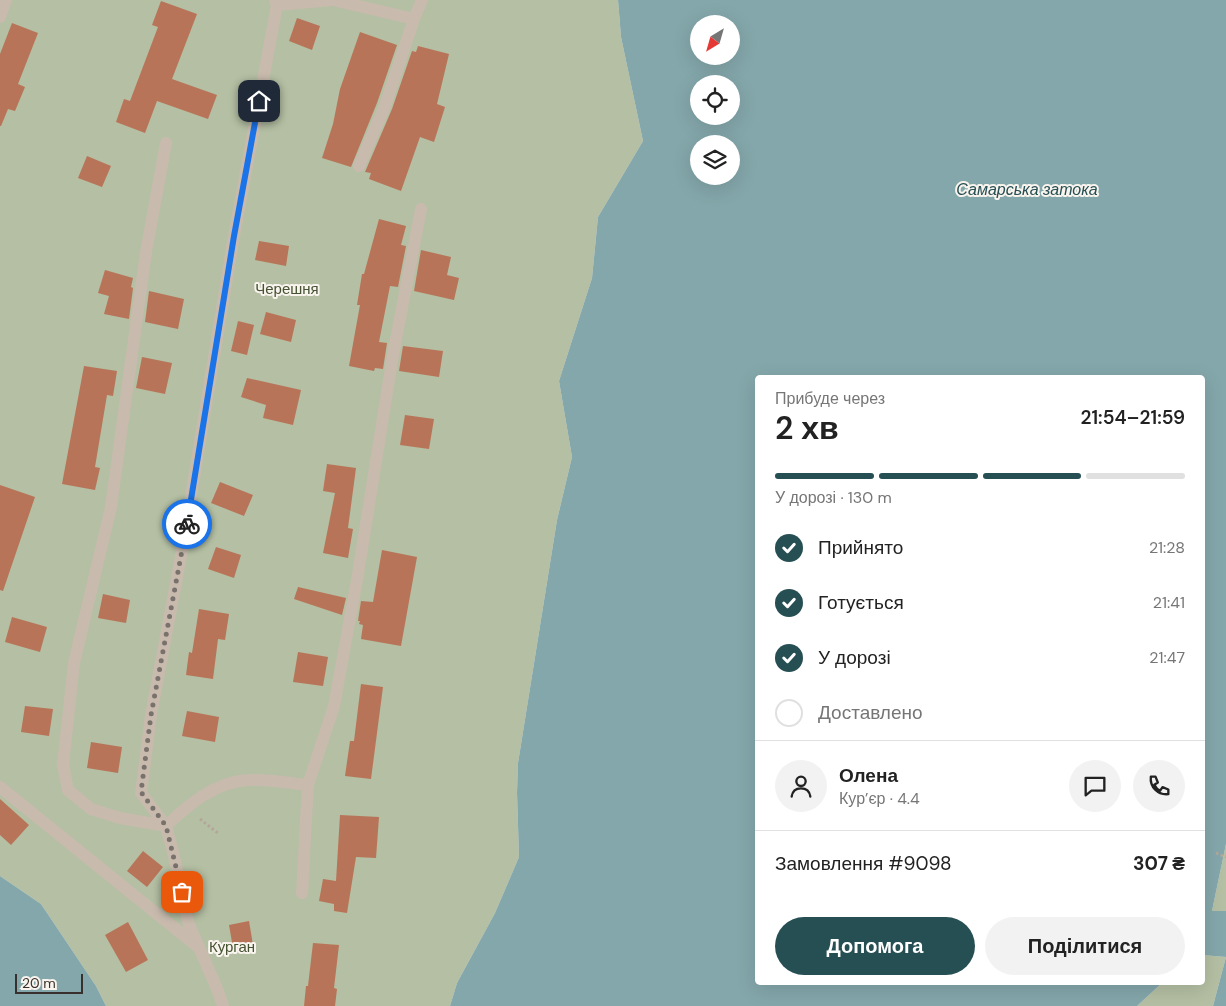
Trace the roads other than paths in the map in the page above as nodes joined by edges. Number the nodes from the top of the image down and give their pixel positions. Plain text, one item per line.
1 (6, 0) edge
2 (332, 0) edge
3 (422, 0) edge
4 (276, 3) edge
5 (0, 17) edge
6 (414, 19) junction
7 (166, 143) dead end
8 (359, 166) dead end
9 (421, 210) dead end
10 (308, 785) junction
11 (0, 787) edge
12 (166, 826) junction
13 (302, 893) dead end
14 (200, 948) junction
15 (223, 1006) edge

1 - 5 street
2 - 4 street
2 - 6 street
3 - 6 street
4 - 12 street
6 - 8 street
7 - 12 street
9 - 10 street
10 - 12 street
10 - 13 street
11 - 14 street
12 - 14 street
14 - 15 street

